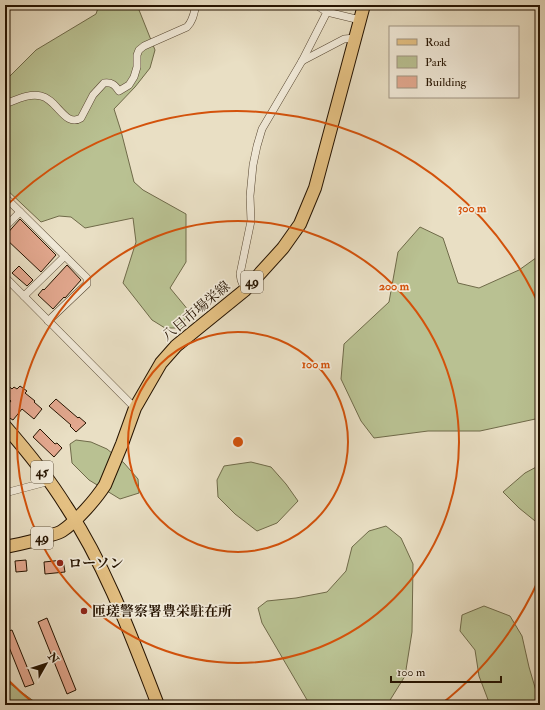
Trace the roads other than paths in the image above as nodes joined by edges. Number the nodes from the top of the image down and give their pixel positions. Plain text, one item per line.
1 (196, 5) edge
2 (316, 5) edge
3 (364, 5) edge
4 (327, 12) junction
5 (360, 20) junction
6 (355, 38) junction
7 (302, 61) junction
8 (5, 104) edge
9 (5, 197) edge
10 (20, 212) junction
11 (5, 227) edge
12 (65, 256) junction
13 (5, 277) edge
14 (245, 290) junction
15 (24, 296) junction
16 (48, 321) junction
17 (135, 408) junction
18 (5, 426) edge
19 (50, 481) junction
20 (5, 493) edge
21 (75, 520) junction
22 (5, 547) edge
23 (158, 705) edge

1 - 8 street
2 - 4 street
3 - 5 main road, 八日市場栄線 / 49
4 - 5 street
4 - 7 street
5 - 6 main road, 八日市場栄線 / 49
6 - 7 street
6 - 14 main road, 八日市場栄線 / 49
7 - 14 street
9 - 10 street
10 - 11 street
10 - 12 street
12 - 15 street
12 - 16 street
13 - 15 street
14 - 17 main road, 八日市場栄線 / 49
15 - 16 street
16 - 17 street
17 - 21 main road, 八日市場栄線 / 49
18 - 19 main road, 45
19 - 20 street
19 - 21 main road, 45
21 - 22 main road, 八日市場栄線 / 49
21 - 23 main road, 45

